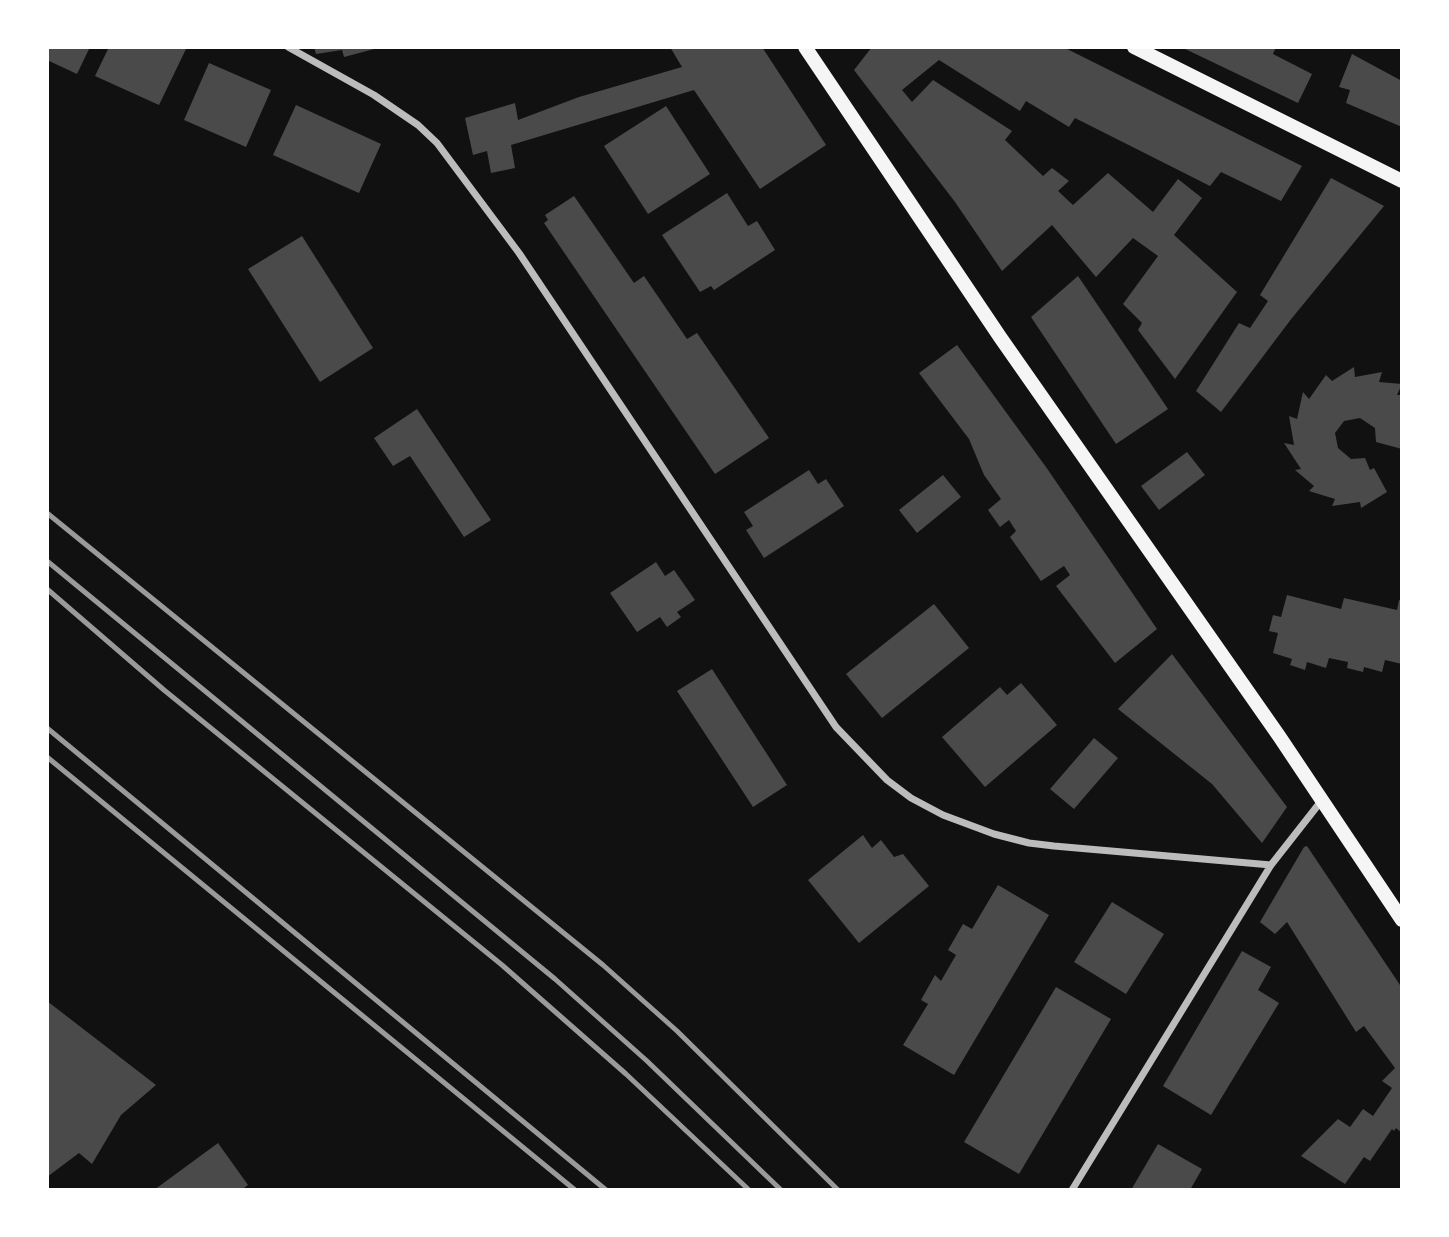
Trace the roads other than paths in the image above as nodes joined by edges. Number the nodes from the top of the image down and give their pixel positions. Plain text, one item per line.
1 (288, 47) edge
2 (805, 47) edge
3 (1134, 47) edge
4 (1402, 181) edge
5 (1322, 800) junction
6 (1271, 865) junction
7 (1402, 920) edge
8 (1072, 1190) edge

1 - 6 street
2 - 5 main road
3 - 4 main road
5 - 6 street
5 - 7 main road
6 - 8 street

